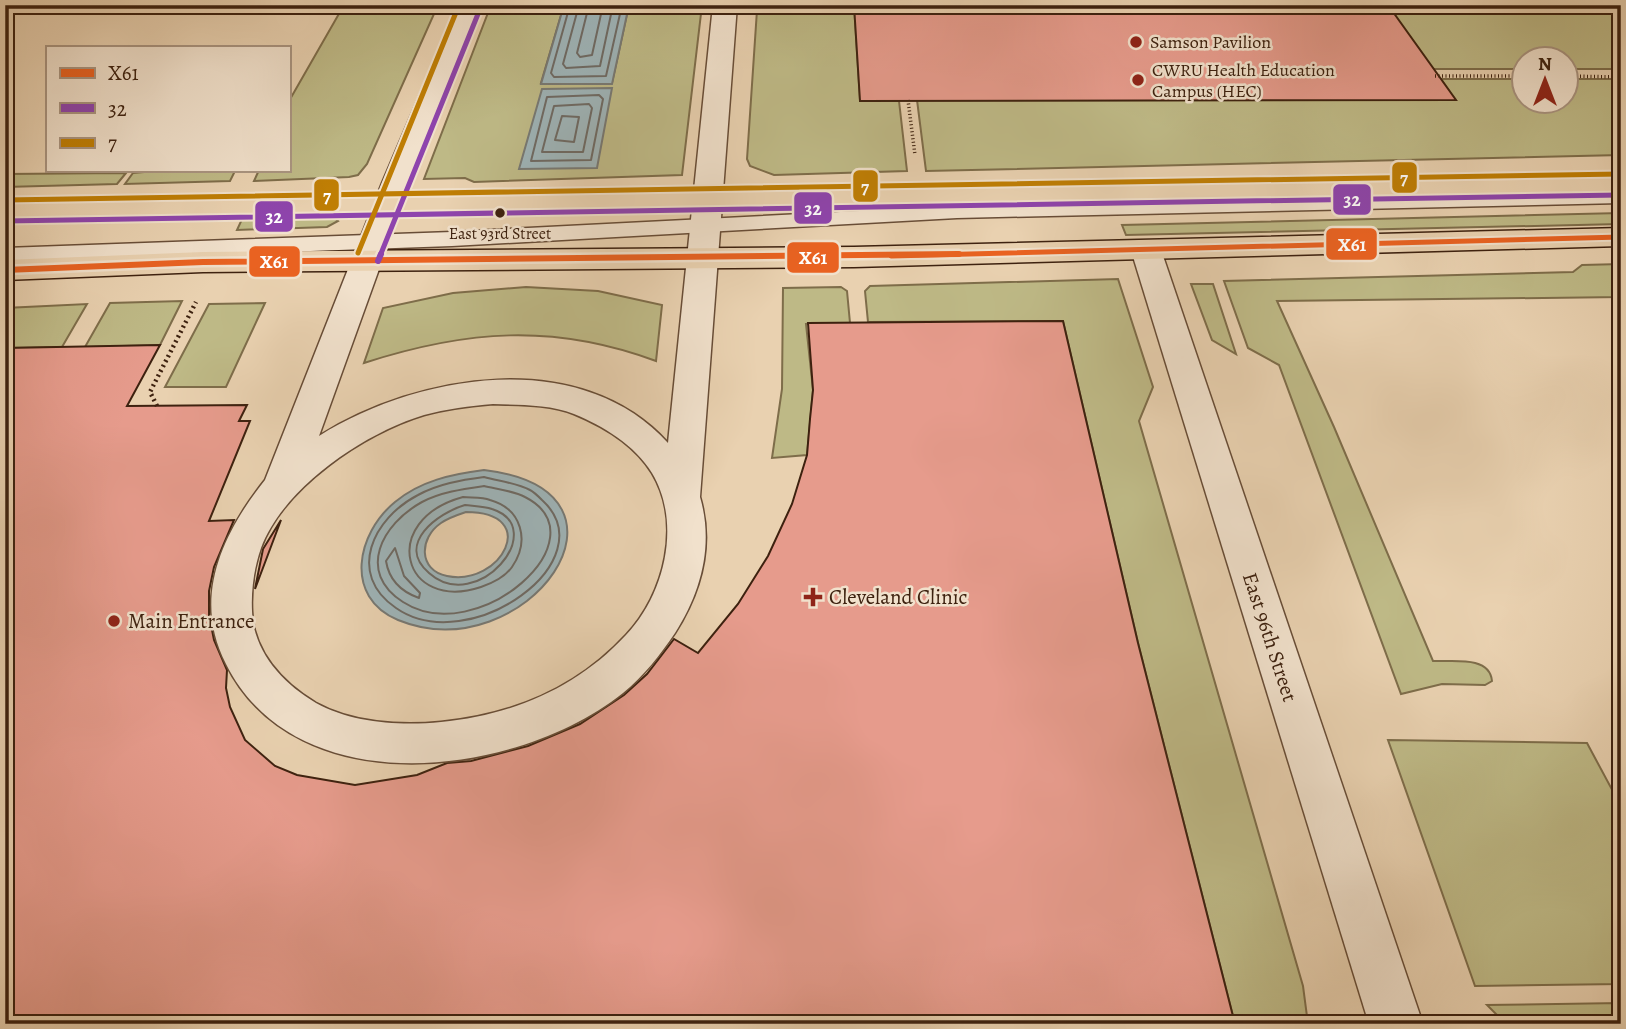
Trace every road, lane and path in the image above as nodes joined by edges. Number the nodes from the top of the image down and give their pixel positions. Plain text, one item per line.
1 (470, 5) edge
2 (725, 5) edge
3 (1435, 76) dead end
4 (1510, 76) edge
5 (1580, 76) edge
6 (1621, 77) edge
7 (908, 100) dead end
8 (916, 164) dead end
9 (1621, 184) edge
10 (1621, 197) edge
11 (388, 204) junction
12 (5, 211) edge
13 (705, 212) junction
14 (1621, 237) edge
15 (1146, 250) junction
16 (370, 252) junction
17 (5, 255) edge
18 (701, 258) junction
19 (5, 270) edge
20 (194, 291) dead end
21 (156, 405) dead end
22 (281, 487) junction
23 (682, 495) junction
24 (1396, 1024) edge

1 - 11 street
2 - 13 street
3 - 4 path
5 - 6 path
7 - 8 path
9 - 13 main road
10 - 13 lane
11 - 12 main road
11 - 13 main road
11 - 16 street
13 - 16 lane
13 - 18 street
14 - 15 main road
15 - 18 main road
15 - 24 street, East 96th Street
16 - 17 lane
16 - 18 main road
16 - 19 main road
16 - 22 street
18 - 23 street
20 - 21 path
22 - 23 street
22 - 23 street

